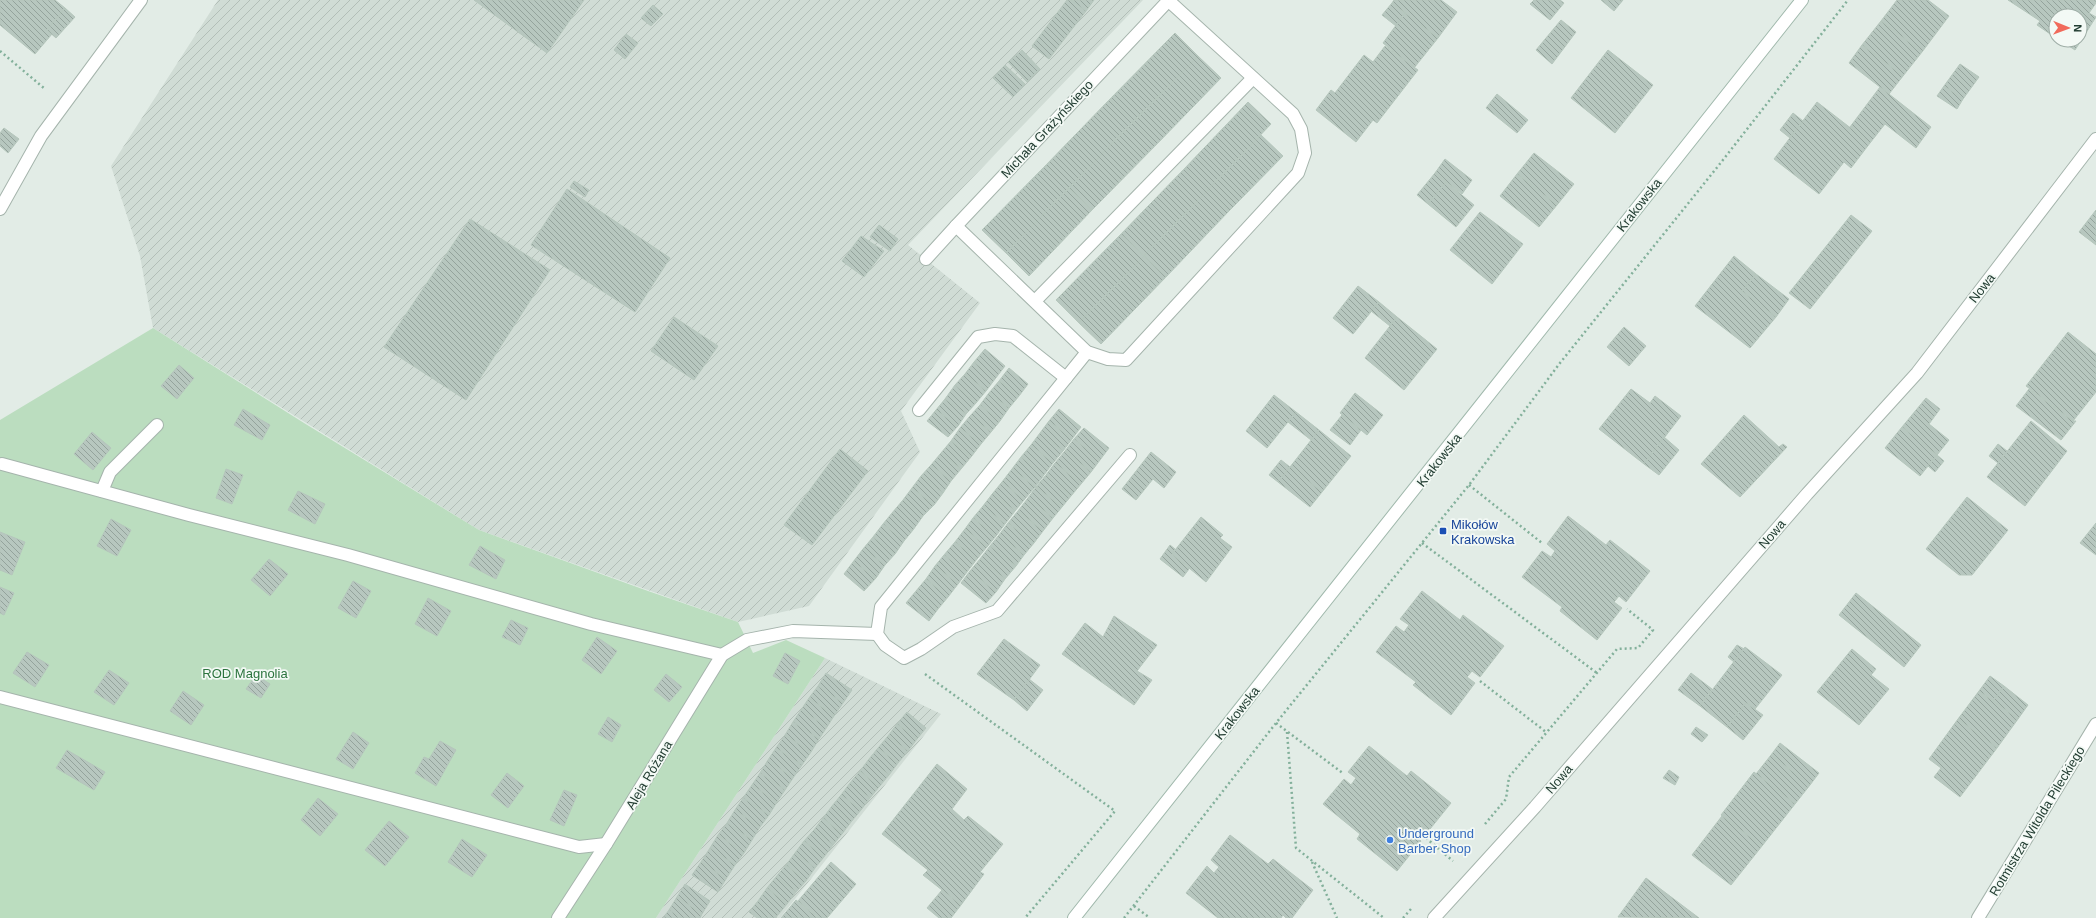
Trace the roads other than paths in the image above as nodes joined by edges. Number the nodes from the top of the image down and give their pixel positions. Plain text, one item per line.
1 (141, 0) edge
2 (1169, 0) edge
3 (1802, 0) edge
4 (1253, 78) junction
5 (2096, 139) edge
6 (0, 209) edge
7 (956, 226) junction
8 (926, 259) dead end
9 (1035, 301) junction
10 (1087, 352) junction
11 (1066, 378) junction
12 (919, 410) dead end
13 (157, 425) dead end
14 (1130, 455) dead end
15 (2, 464) dead end
16 (102, 491) junction
17 (877, 634) junction
18 (722, 655) junction
19 (0, 697) edge
20 (2096, 724) edge
21 (606, 844) junction
22 (558, 918) edge
23 (1074, 918) edge
24 (1434, 918) edge
25 (1978, 918) edge

1 - 6 street
2 - 4 street
2 - 7 street, Michała Grażyńskiego
3 - 23 street, Krakowska
4 - 9 street
4 - 10 street
5 - 24 street, Nowa
7 - 8 street, Michała Grażyńskiego
7 - 9 street
9 - 10 street
10 - 11 street
11 - 12 street
11 - 17 street
13 - 16 street
14 - 17 street
15 - 16 street
16 - 18 street
17 - 18 street, Aleja Różana
18 - 21 street, Aleja Różana
19 - 21 street
20 - 25 street, Rotmistrza Witolda Pileckiego
21 - 22 street, Aleja Różana

